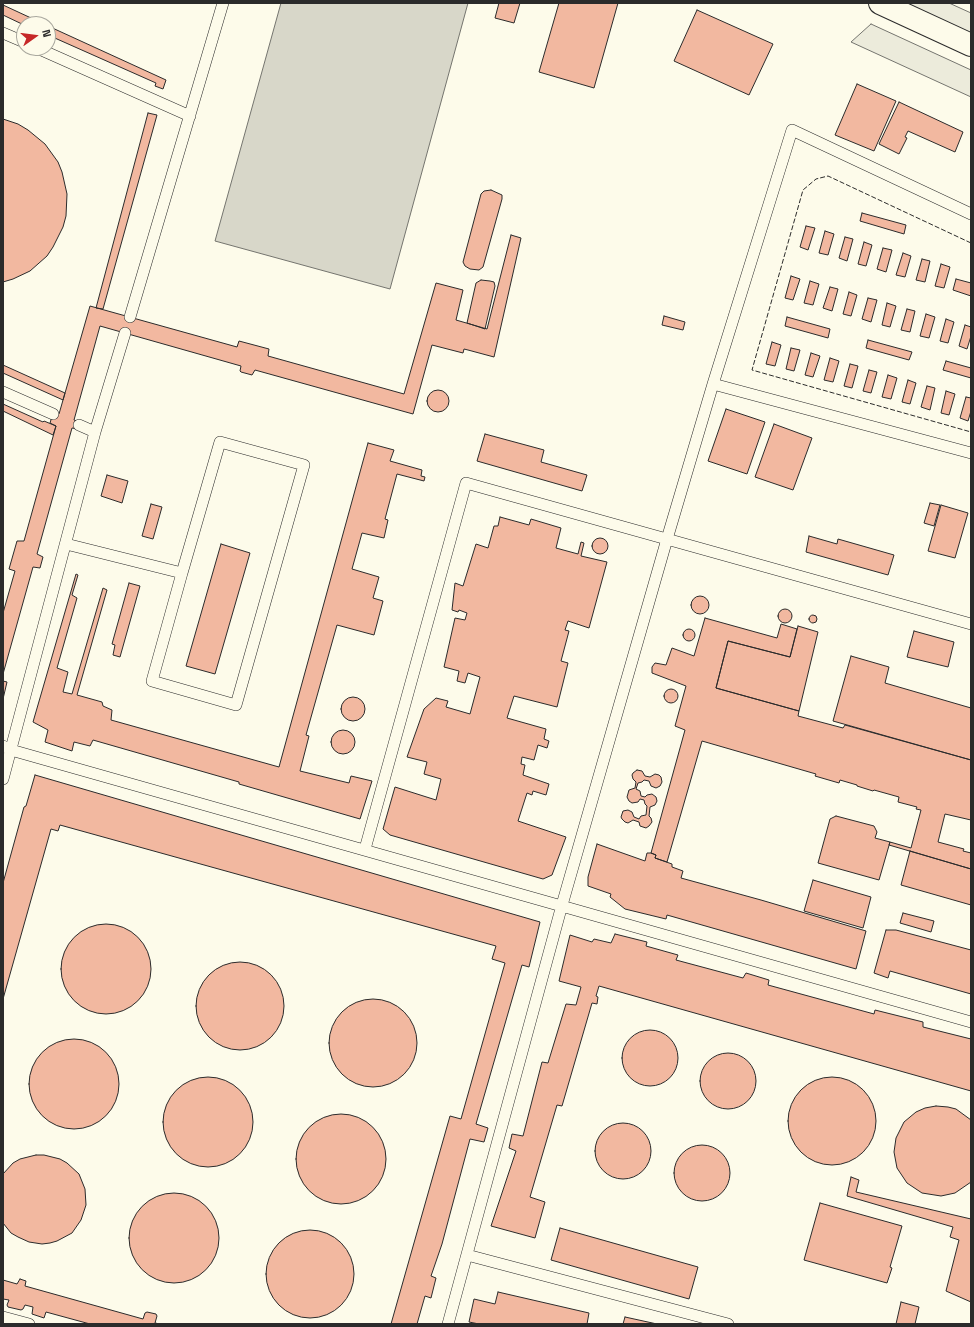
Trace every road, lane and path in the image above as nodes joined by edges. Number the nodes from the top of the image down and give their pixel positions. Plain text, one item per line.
1 (223, 3) edge
2 (880, 3) edge
3 (3, 33) edge
4 (16, 39) edge
5 (971, 45) edge
6 (56, 56) edge
7 (190, 116) junction
8 (971, 214) edge
9 (130, 317) dead end
10 (125, 333) dead end
11 (713, 384) junction
12 (3, 392) edge
13 (52, 414) dead end
14 (80, 425) dead end
15 (95, 432) junction
16 (971, 454) edge
17 (668, 539) junction
18 (66, 544) junction
19 (182, 574) junction
20 (971, 624) edge
21 (7, 748) edge
22 (3, 779) edge
23 (365, 849) junction
24 (562, 905) junction
25 (971, 1022) edge
26 (467, 1255) junction
27 (3, 1317) edge
28 (29, 1324) edge
29 (448, 1324) edge
30 (728, 1324) edge

1 - 7 lane
2 - 5 main road
3 - 4 lane
6 - 7 lane
7 - 9 lane
8 - 11 lane
10 - 15 lane
11 - 16 lane
11 - 17 lane
12 - 13 lane
14 - 15 lane
15 - 18 lane
17 - 20 lane
17 - 23 lane
17 - 24 lane
18 - 19 lane
18 - 21 lane
19 - 19 lane
21 - 22 lane
21 - 23 lane
23 - 24 lane
24 - 25 lane
24 - 26 lane
26 - 29 lane
26 - 30 lane
27 - 28 lane

